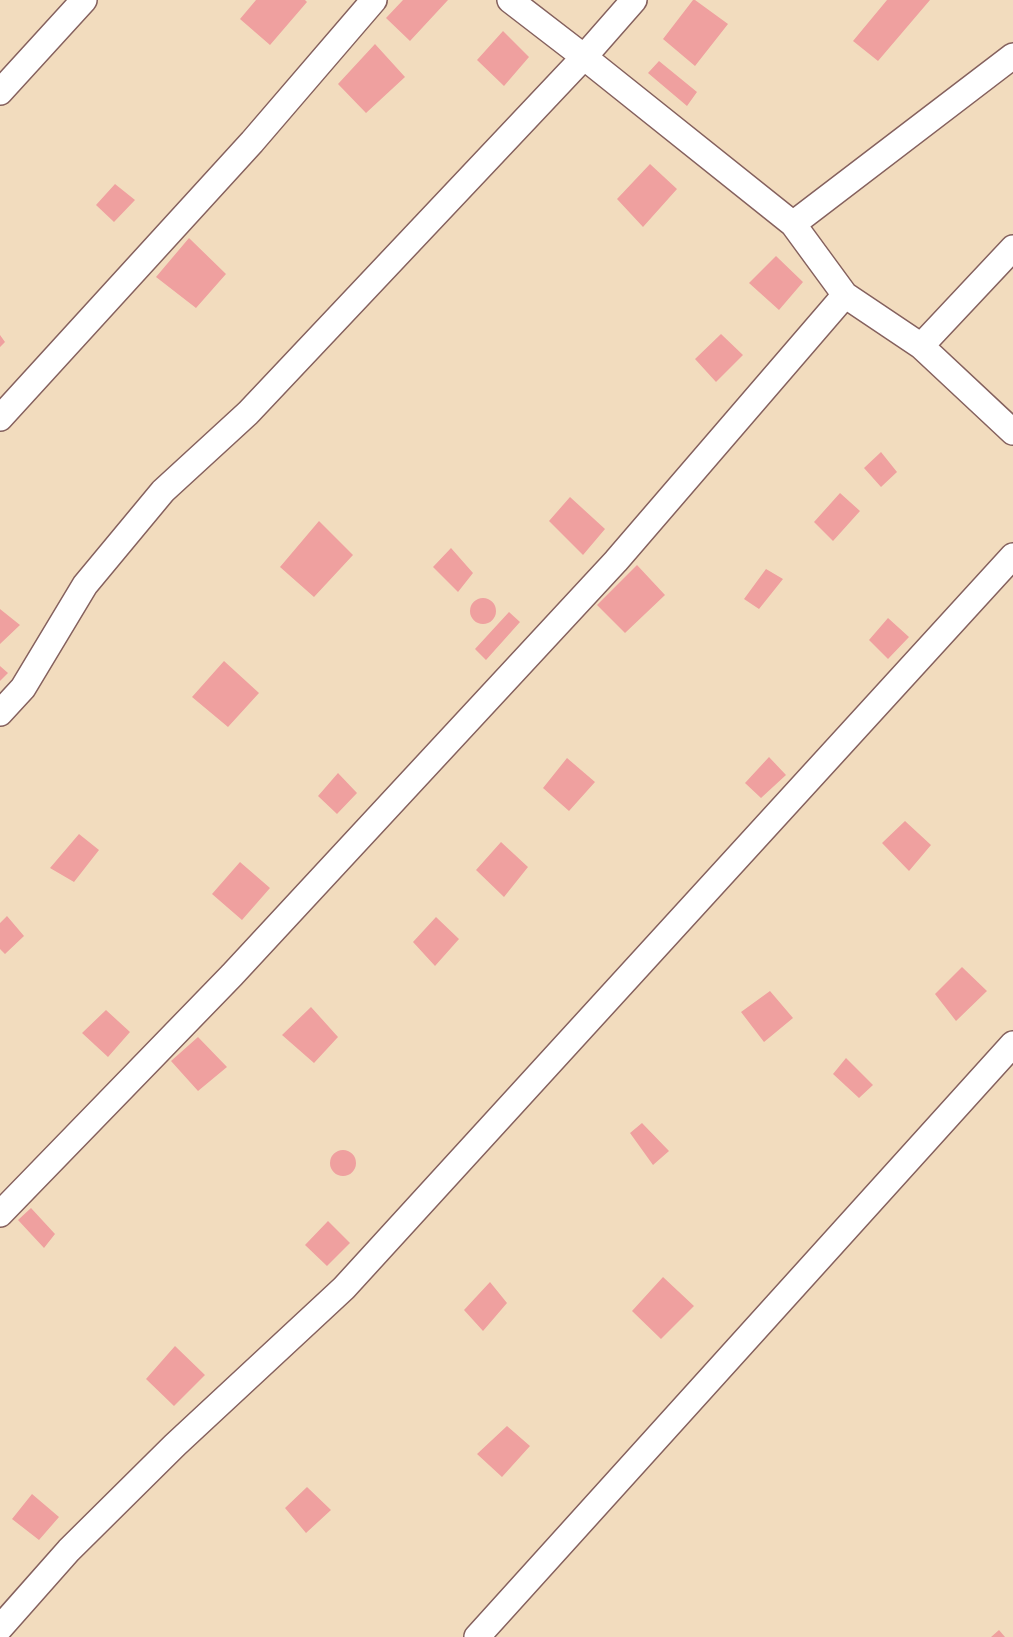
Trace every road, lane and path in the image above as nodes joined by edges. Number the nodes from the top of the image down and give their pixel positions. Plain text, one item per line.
1 (84, 0) edge
2 (374, 0) edge
3 (510, 0) edge
4 (634, 0) edge
5 (1013, 56) edge
6 (584, 57) junction
7 (0, 92) edge
8 (793, 224) junction
9 (1013, 248) edge
10 (845, 296) junction
11 (921, 346) junction
12 (0, 418) edge
13 (1013, 432) edge
14 (1013, 556) edge
15 (0, 713) edge
16 (1013, 1044) edge
17 (0, 1214) edge
18 (0, 1628) edge
19 (477, 1637) edge

1 - 7 street
2 - 12 street
3 - 6 street
4 - 6 street
5 - 8 street
6 - 8 street
6 - 15 street
8 - 10 street
9 - 11 street
10 - 11 street
10 - 17 street
11 - 13 street
14 - 18 street
16 - 19 street

